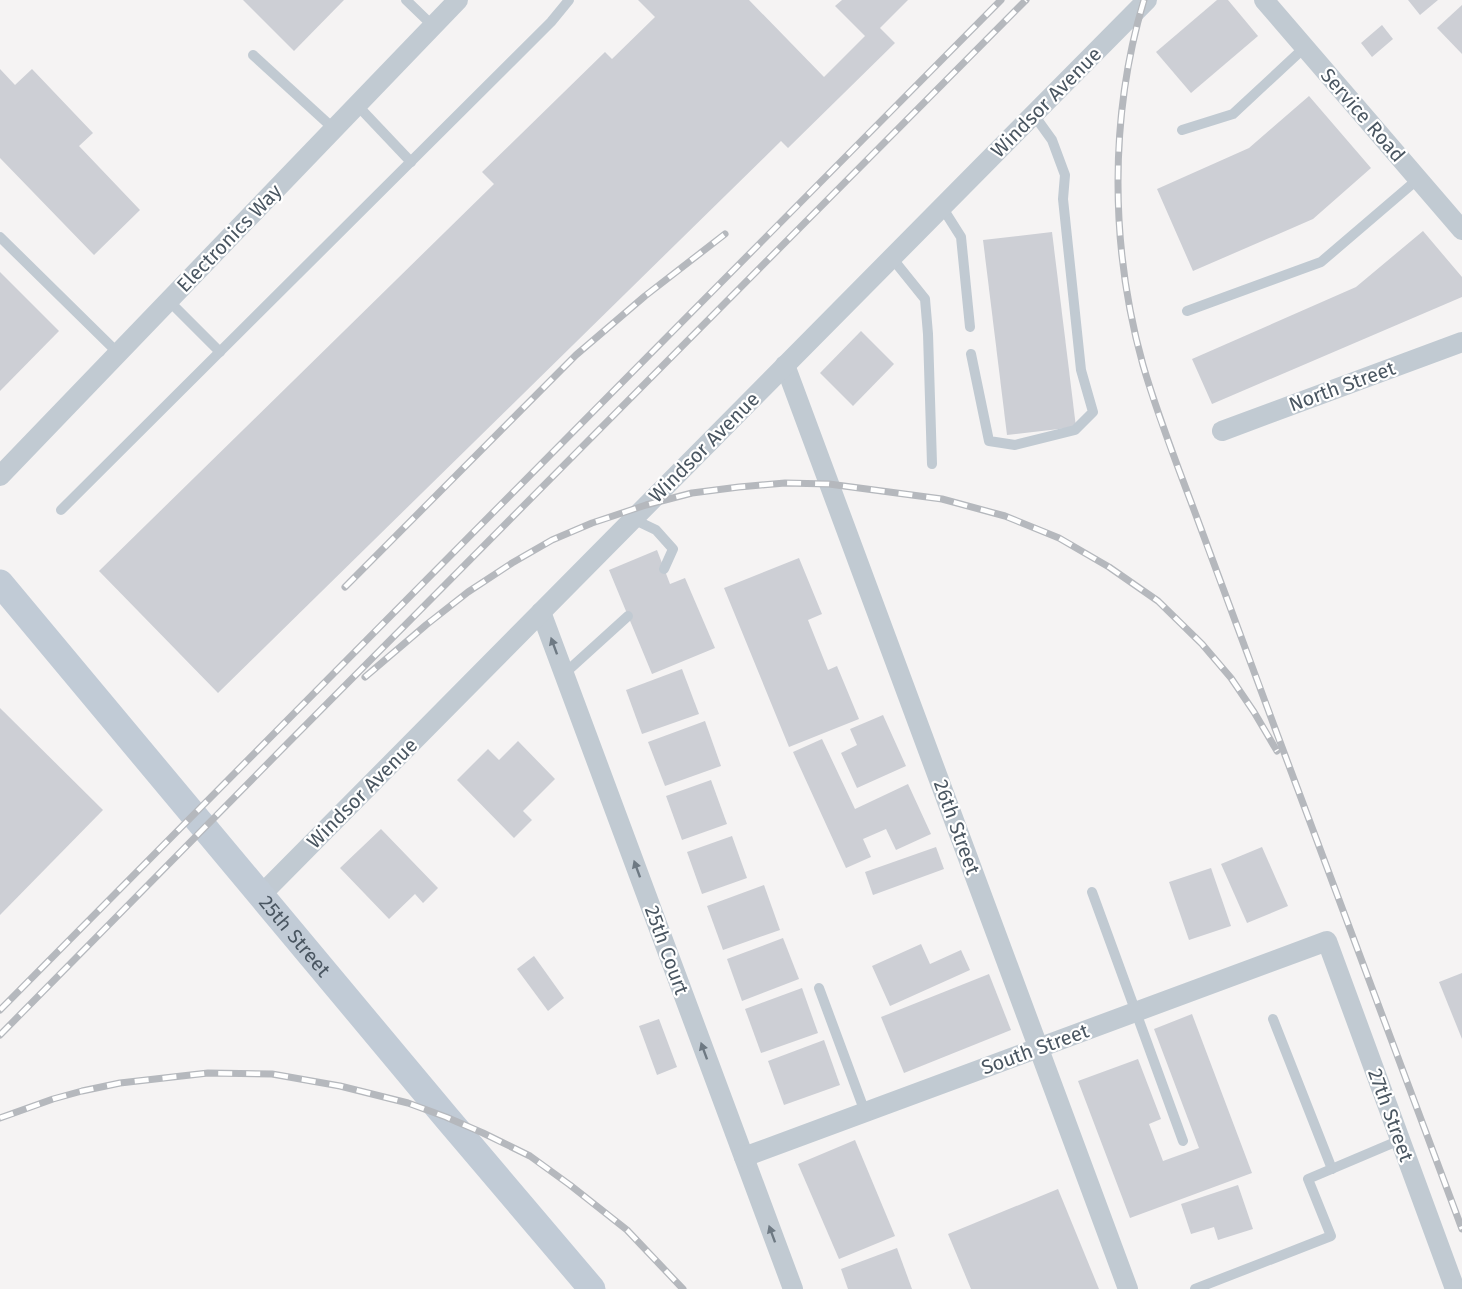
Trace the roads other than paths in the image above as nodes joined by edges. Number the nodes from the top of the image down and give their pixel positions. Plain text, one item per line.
1 (406, 0) edge
2 (458, 0) edge
3 (569, 0) edge
4 (1147, 0) edge
5 (1264, 0) edge
6 (433, 26) junction
7 (1304, 48) junction
8 (253, 55) dead end
9 (357, 105) junction
10 (1034, 115) junction
11 (334, 129) junction
12 (1182, 130) dead end
13 (411, 162) junction
14 (1418, 179) junction
15 (942, 207) junction
16 (1462, 230) edge
17 (0, 237) edge
18 (892, 258) junction
19 (169, 301) junction
20 (1187, 311) dead end
21 (970, 327) dead end
22 (1462, 342) edge
23 (220, 352) junction
24 (118, 353) junction
25 (971, 354) dead end
26 (785, 365) junction
27 (1222, 431) dead end
28 (933, 464) dead end
29 (0, 476) edge
30 (62, 510) dead end
31 (633, 519) junction
32 (664, 569) dead end
33 (0, 583) edge
34 (541, 612) junction
35 (628, 616) dead end
36 (564, 674) junction
37 (1092, 892) dead end
38 (261, 895) junction
39 (1327, 941) joint
40 (819, 988) dead end
41 (1135, 1012) junction
42 (1273, 1019) dead end
43 (1039, 1048) junction
44 (865, 1112) junction
45 (1400, 1140) junction
46 (1183, 1141) dead end
47 (744, 1157) junction
48 (1332, 1169) junction
49 (592, 1289) edge
50 (793, 1289) edge
51 (1128, 1289) edge
52 (1195, 1289) edge
53 (1455, 1289) edge

1 - 6 lane
2 - 6 street, Electronics Way
3 - 13 lane
4 - 10 street, Windsor Avenue
5 - 7 street, Service Road
6 - 9 street, Electronics Way
7 - 12 lane
7 - 14 street, Service Road
8 - 11 lane
9 - 11 street, Electronics Way
9 - 13 lane
10 - 15 street, Windsor Avenue
10 - 25 lane
11 - 19 street, Electronics Way
13 - 23 lane
14 - 16 street, Service Road
14 - 20 lane
15 - 18 street, Windsor Avenue
15 - 21 lane
17 - 24 lane
18 - 26 street, Windsor Avenue
18 - 28 lane
19 - 23 lane
19 - 24 street, Electronics Way
22 - 27 street, North Street
23 - 30 lane
24 - 29 street, Electronics Way
26 - 31 street, Windsor Avenue
26 - 43 street, 26th Street
31 - 32 lane
31 - 34 street, Windsor Avenue
33 - 38 main road, 25th Street
36 -> 34 street, 25th Court
34 - 38 street, Windsor Avenue
35 - 36 lane
47 -> 36 street, 25th Court
37 - 41 lane
38 - 49 main road, 25th Street
39 - 41 street, South Street
39 - 45 street, 27th Street
40 - 44 lane
41 - 43 street, South Street
41 - 46 lane
42 - 48 lane
43 - 44 street, South Street
43 - 51 street, 26th Street
44 - 47 street, South Street
45 - 48 lane
45 - 53 street, 27th Street
50 -> 47 street, 25th Court
48 - 52 lane

